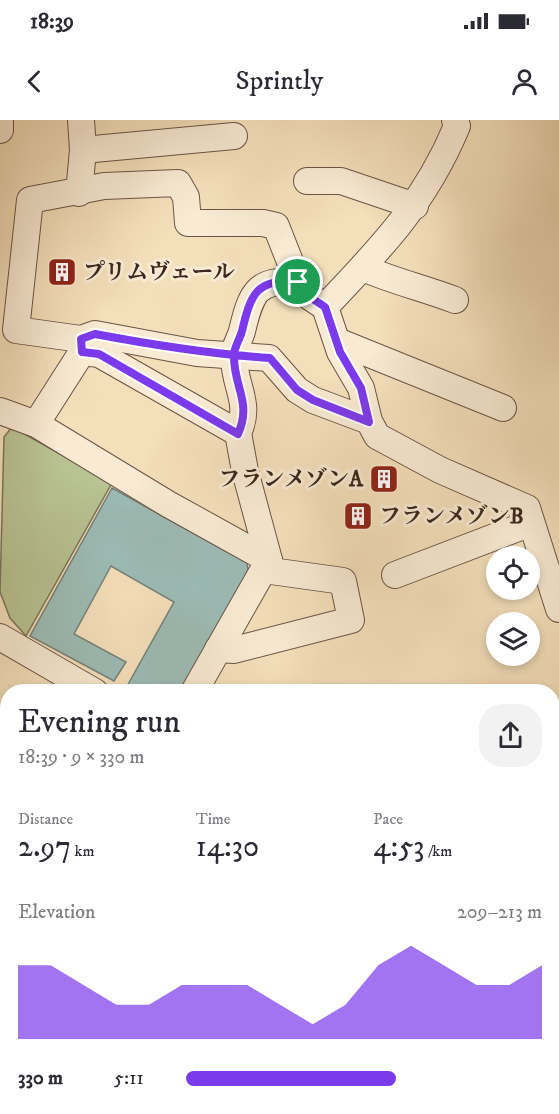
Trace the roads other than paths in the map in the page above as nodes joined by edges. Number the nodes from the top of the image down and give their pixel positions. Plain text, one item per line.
1 (0, 120) edge
2 (81, 120) edge
3 (455, 120) edge
4 (0, 130) edge
5 (234, 135) dead end
6 (83, 150) junction
7 (307, 181) dead end
8 (79, 193) junction
9 (415, 206) junction
10 (363, 268) junction
11 (298, 282) junction
12 (455, 300) dead end
13 (325, 307) junction
14 (337, 341) junction
15 (81, 346) junction
16 (233, 356) junction
17 (503, 408) dead end
18 (0, 411) edge
19 (369, 422) junction
20 (36, 424) junction
21 (238, 434) junction
22 (531, 523) junction
23 (266, 565) junction
24 (395, 575) dead end
25 (559, 609) edge
26 (0, 637) edge
27 (218, 649) junction
28 (81, 684) edge
29 (198, 684) edge

1 - 4 street
2 - 6 street
3 - 9 street
5 - 6 street
6 - 8 street
7 - 9 street
8 - 11 street
8 - 15 street
9 - 10 street
10 - 12 street
10 - 13 street
11 - 13 street
11 - 16 street
13 - 14 street
14 - 17 street
14 - 19 street
15 - 16 street
15 - 20 street
15 - 21 street
16 - 19 street
16 - 21 street
18 - 20 street
19 - 22 street
20 - 23 street
21 - 23 street
22 - 24 street
22 - 25 street
23 - 27 street
23 - 27 street
26 - 28 street
27 - 29 street

